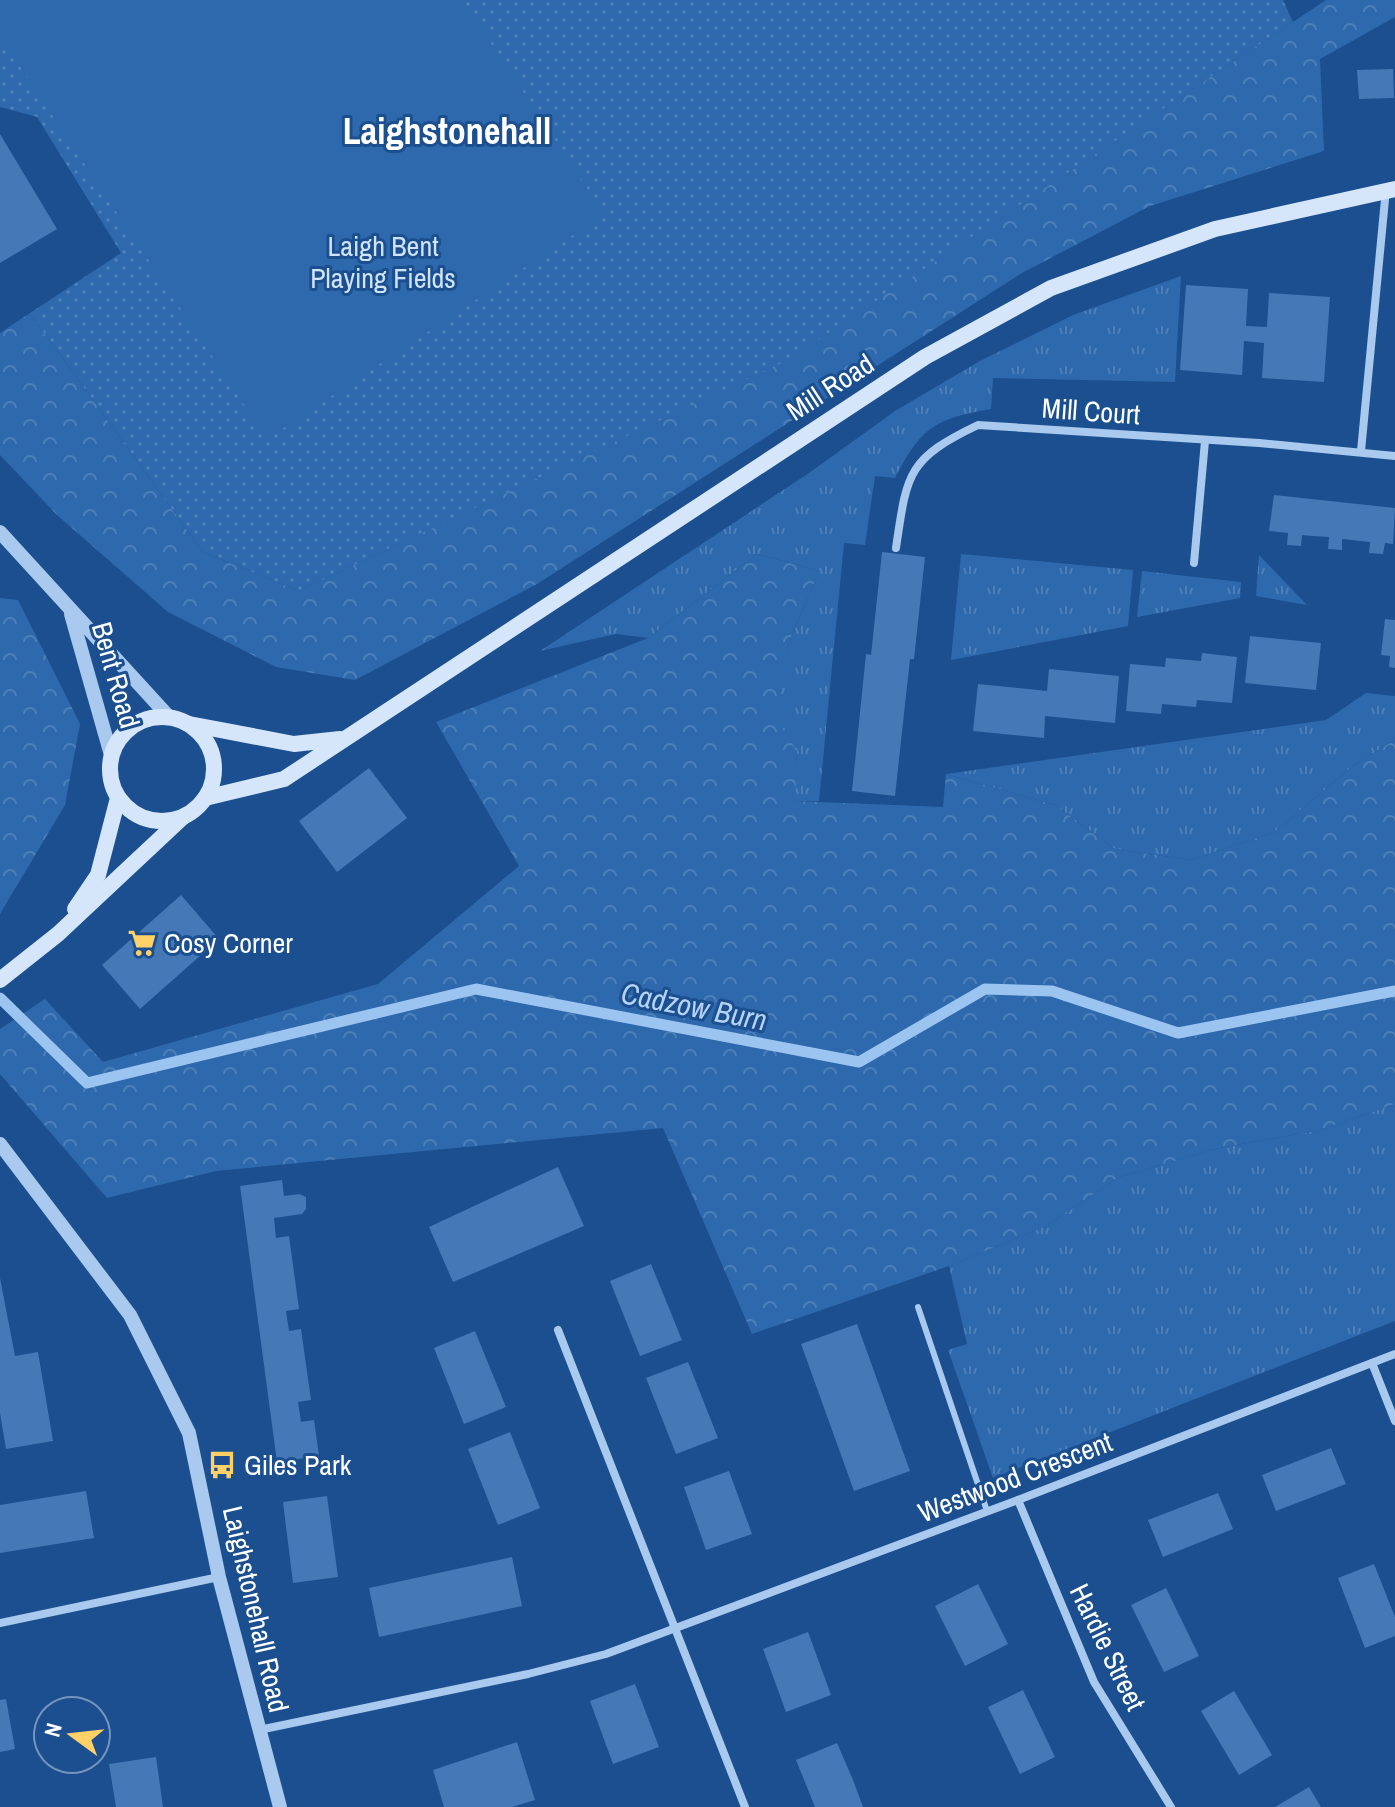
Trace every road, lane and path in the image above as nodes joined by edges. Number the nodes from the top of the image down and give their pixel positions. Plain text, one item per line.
1 (1391, 189) edge
2 (1205, 441) junction
3 (1361, 451) junction
4 (1395, 456) edge
5 (0, 532) edge
6 (896, 548) dead end
7 (1194, 563) dead end
8 (70, 610) junction
9 (169, 717) junction
10 (188, 723) junction
11 (344, 738) junction
12 (111, 755) junction
13 (118, 798) junction
14 (205, 798) junction
15 (184, 816) junction
16 (58, 934) junction
17 (5, 977) edge
18 (0, 1144) edge
19 (918, 1307) dead end
20 (558, 1330) dead end
21 (1395, 1354) edge
22 (1372, 1363) junction
23 (1395, 1421) edge
24 (1018, 1500) junction
25 (987, 1511) junction
26 (219, 1577) junction
27 (0, 1623) edge
28 (673, 1628) junction
29 (258, 1730) junction
30 (280, 1807) edge
31 (745, 1807) edge
32 (1171, 1807) edge

1 - 3 street
1 - 11 main road, Mill Road
2 - 3 street, Mill Court
2 - 6 street, Mill Court
2 - 7 street
3 - 4 street, Mill Court
5 - 8 street, Bent Road
8 - 9 street, Bent Road
8 - 12 street, Bent Road
9 - 10 main road
9 - 12 main road
10 - 11 main road, Mill Road
10 - 14 main road
11 - 14 main road, Mill Road
12 - 13 main road
13 - 15 main road
13 - 16 main road
14 - 15 main road
15 - 16 main road
16 - 17 main road
18 - 26 street, Laighstonehall Road
19 - 25 lane
20 - 28 street
21 - 22 street, Westwood Crescent
22 - 23 street
22 - 24 street, Westwood Crescent
24 - 25 street, Westwood Crescent
24 - 32 street, Hardie Street
25 - 28 street, Westwood Crescent
26 - 27 street
26 - 29 street, Laighstonehall Road
28 - 29 street, Westwood Crescent
28 - 31 street
29 - 30 street, Laighstonehall Road

